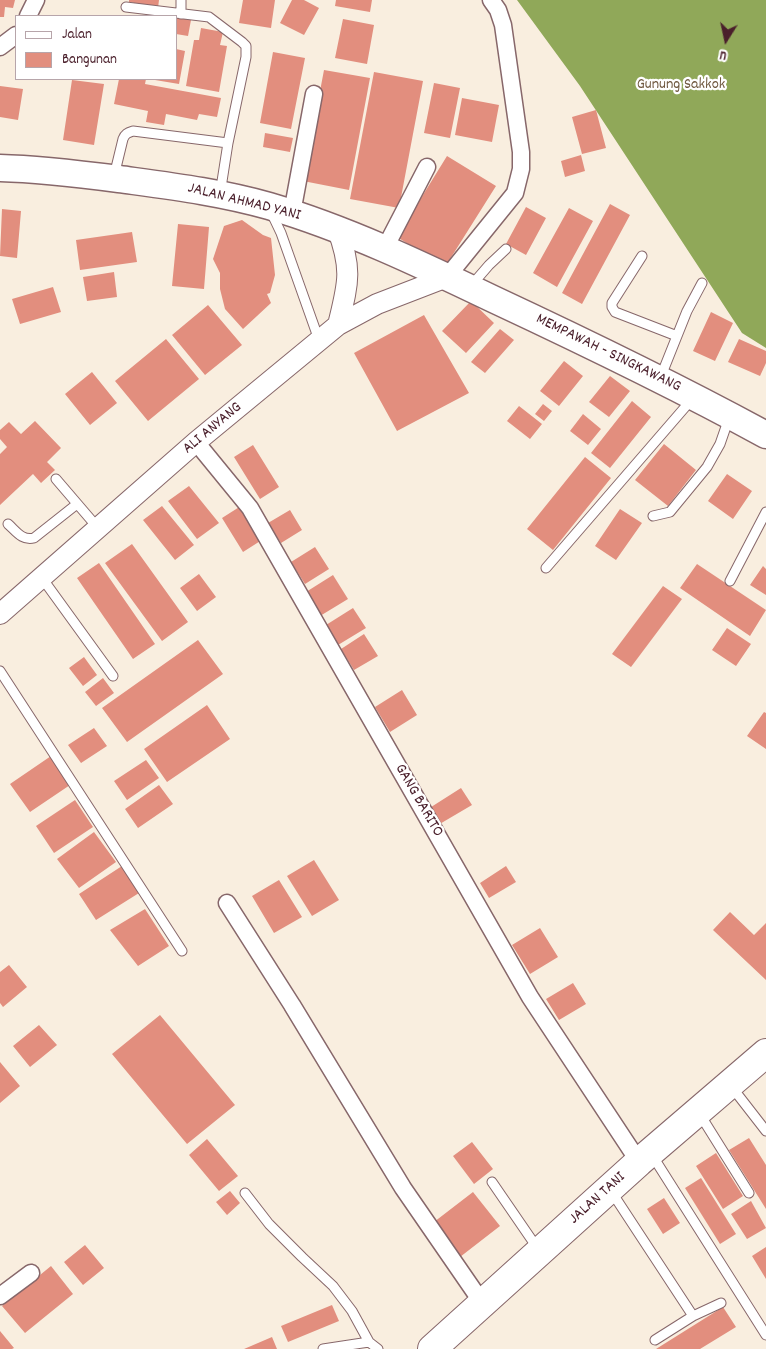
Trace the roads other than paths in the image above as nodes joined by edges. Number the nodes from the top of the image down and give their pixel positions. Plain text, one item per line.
1 (36, 0) edge
2 (182, 0) edge
3 (491, 0) edge
4 (126, 7) dead end
5 (181, 14) junction
6 (28, 15) edge
7 (15, 36) edge
8 (0, 47) edge
9 (314, 94) dead end
10 (228, 143) junction
11 (427, 167) dead end
12 (0, 168) edge
13 (114, 179) junction
14 (220, 194) junction
15 (280, 210) junction
16 (337, 228) junction
17 (385, 248) junction
18 (506, 249) dead end
19 (642, 256) dead end
20 (458, 282) junction
21 (702, 283) dead end
22 (338, 326) junction
23 (677, 336) junction
24 (319, 340) junction
25 (660, 379) junction
26 (695, 396) junction
27 (730, 416) junction
28 (766, 435) edge
29 (196, 442) junction
30 (56, 479) dead end
31 (77, 504) junction
32 (766, 512) edge
33 (653, 516) dead end
34 (8, 524) dead end
35 (98, 529) junction
36 (546, 568) dead end
37 (42, 578) junction
38 (730, 581) dead end
39 (0, 614) edge
40 (0, 672) edge
41 (113, 676) dead end
42 (227, 903) dead end
43 (182, 951) dead end
44 (766, 1053) edge
45 (730, 1084) junction
46 (698, 1111) junction
47 (766, 1131) edge
48 (645, 1157) junction
49 (492, 1182) dead end
50 (610, 1189) junction
51 (245, 1193) dead end
52 (749, 1193) dead end
53 (540, 1252) junction
54 (31, 1273) dead end
55 (0, 1296) edge
56 (720, 1303) dead end
57 (483, 1304) junction
58 (693, 1316) junction
59 (766, 1335) edge
60 (655, 1340) dead end
61 (370, 1342) junction
62 (323, 1349) edge
63 (378, 1349) edge
64 (432, 1349) edge

1 - 6 street
2 - 5 lane
3 - 20 street
4 - 5 lane
5 - 10 lane
7 - 8 street
9 - 15 street
10 - 13 lane
10 - 14 lane
11 - 17 street
12 - 13 main road, JALAN AHMAD YANI
13 - 14 main road, JALAN AHMAD YANI
14 - 15 main road, JALAN AHMAD YANI
15 - 16 main road, JALAN AHMAD YANI
15 - 24 lane
16 - 17 main road, JALAN AHMAD YANI
16 - 22 street
17 - 20 main road, JALAN AHMAD YANI
18 - 20 lane
19 - 23 lane
20 - 22 street, ALI ANYANG
20 - 25 main road, MEMPAWAH - SINGKAWANG
21 - 23 lane
22 - 24 street, ALI ANYANG
23 - 25 lane
24 - 29 street, ALI ANYANG
25 - 26 main road, MEMPAWAH - SINGKAWANG
26 - 27 main road, MEMPAWAH - SINGKAWANG
26 - 36 lane
27 - 28 main road, MEMPAWAH - SINGKAWANG
27 - 33 lane
29 - 35 street, ALI ANYANG
29 - 48 street, GANG BARITO
30 - 31 lane
31 - 34 lane
31 - 35 lane
32 - 38 lane
35 - 37 street, ALI ANYANG
37 - 39 street, ALI ANYANG
37 - 41 lane
40 - 43 lane
42 - 57 street
44 - 45 highway, JALAN TANI
45 - 46 highway, JALAN TANI
45 - 47 lane
46 - 48 highway, JALAN TANI
46 - 52 lane
48 - 50 highway, JALAN TANI
48 - 59 lane
49 - 53 lane
50 - 53 highway, JALAN TANI
50 - 58 lane
51 - 61 lane
53 - 57 highway, JALAN TANI
54 - 55 street
56 - 58 lane
57 - 64 highway, JALAN TANI
58 - 60 lane
61 - 62 lane
61 - 63 lane

